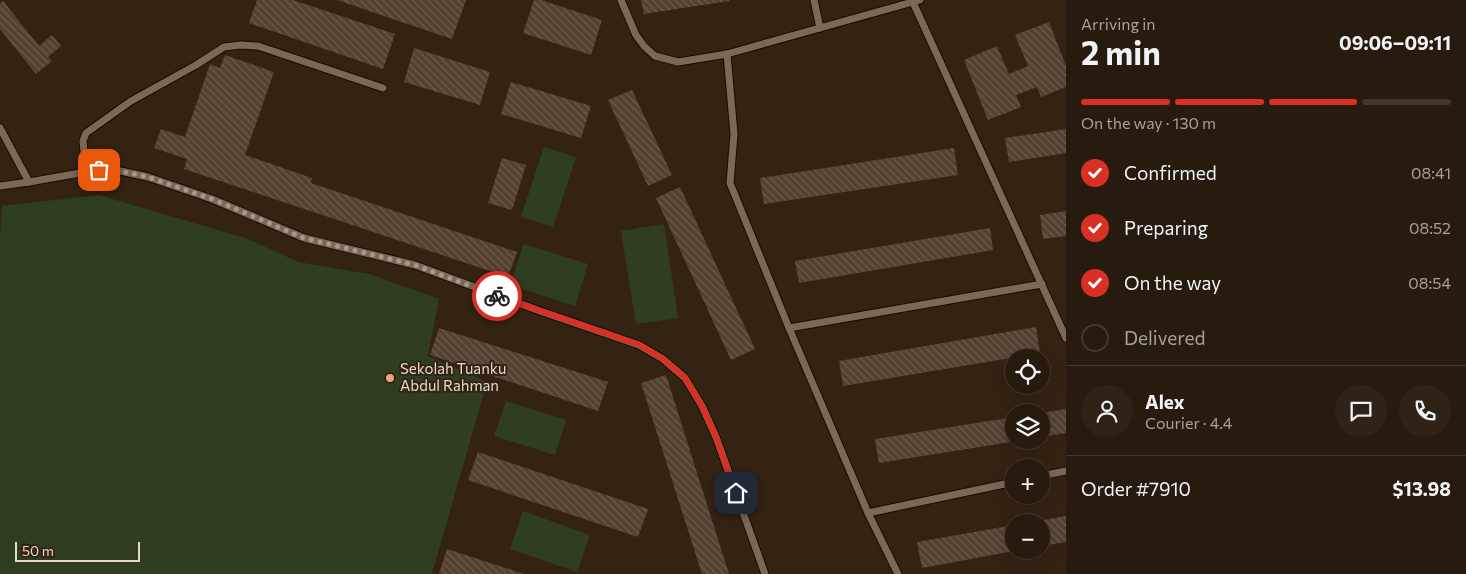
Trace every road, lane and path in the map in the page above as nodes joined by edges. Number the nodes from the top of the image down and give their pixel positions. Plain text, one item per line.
1 (621, 0) edge
2 (814, 0) edge
3 (915, 1) edge
4 (820, 28) junction
5 (727, 54) junction
6 (383, 88) dead end
7 (0, 128) edge
8 (86, 172) junction
9 (30, 182) junction
10 (0, 186) edge
11 (1042, 284) junction
12 (789, 328) junction
13 (1066, 338) edge
14 (1066, 471) edge
15 (1050, 474) edge
16 (1005, 484) edge
17 (868, 513) junction
18 (765, 574) edge
19 (898, 574) edge

1 - 5 lane
2 - 4 lane
3 - 4 lane
3 - 11 lane
4 - 5 lane
5 - 12 lane
6 - 8 lane
7 - 9 lane
8 - 9 lane
8 - 18 lane
9 - 10 lane
11 - 12 lane
11 - 13 lane
12 - 17 lane
14 - 15 lane
16 - 17 lane
17 - 19 lane

